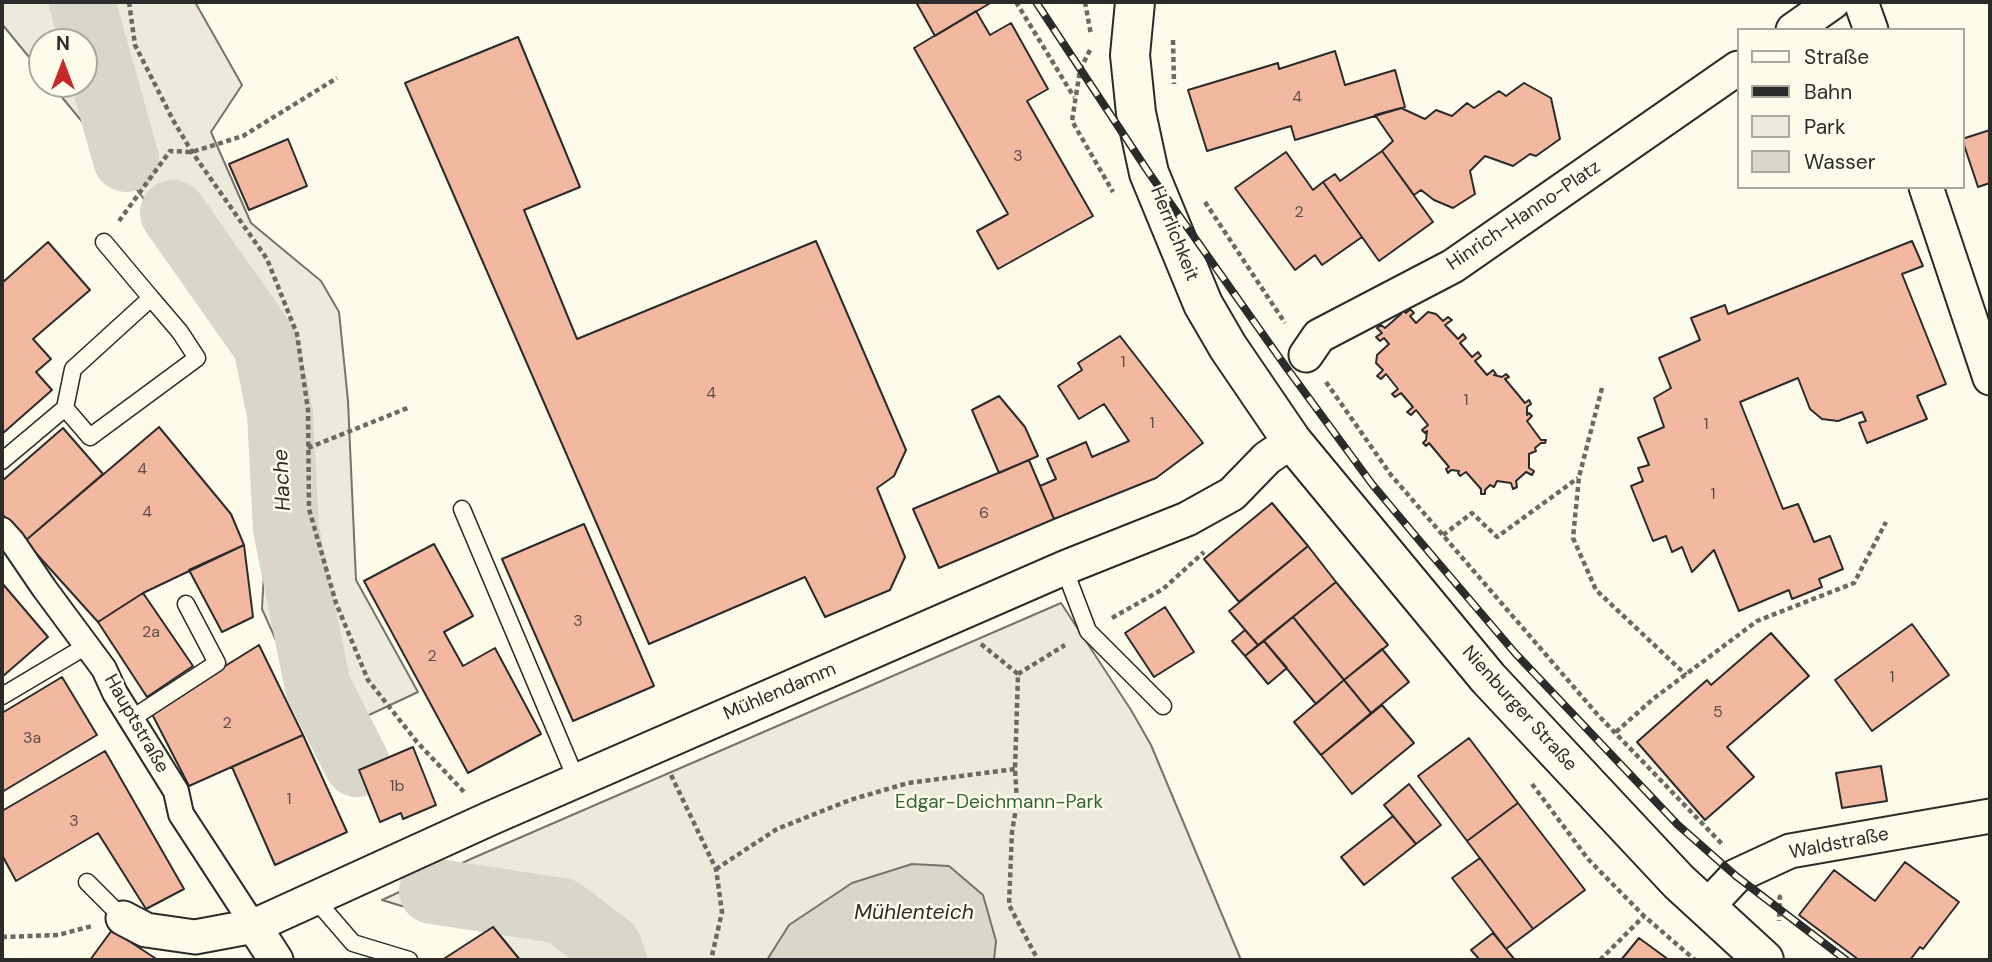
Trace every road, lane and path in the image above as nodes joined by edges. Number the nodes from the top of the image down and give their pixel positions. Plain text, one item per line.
1 (130, 2) edge
2 (1016, 2) edge
3 (1085, 2) edge
4 (1135, 2) edge
5 (1833, 2) edge
6 (1860, 2) edge
7 (1173, 28) dead end
8 (1796, 28) edge
9 (1870, 28) edge
10 (1736, 69) edge
11 (337, 78) dead end
12 (1175, 89) dead end
13 (192, 152) junction
14 (1927, 189) edge
15 (1200, 195) dead end
16 (104, 243) joint
17 (151, 298) junction
18 (1306, 355) junction
19 (1990, 377) edge
20 (1602, 388) dead end
21 (410, 407) dead end
22 (65, 408) junction
23 (1292, 441) junction
24 (308, 448) junction
25 (2, 461) edge
26 (1579, 477) junction
27 (462, 509) dead end
28 (1886, 522) dead end
29 (2, 530) edge
30 (1443, 535) junction
31 (1208, 548) dead end
32 (1064, 568) junction
33 (186, 604) dead end
34 (950, 618) junction
35 (1088, 631) junction
36 (88, 645) junction
37 (1018, 674) junction
38 (1686, 675) junction
39 (2, 696) edge
40 (1163, 706) dead end
41 (131, 719) junction
42 (657, 746) junction
43 (1015, 768) junction
44 (577, 781) junction
45 (1990, 816) edge
46 (491, 818) junction
47 (716, 869) junction
48 (87, 882) dead end
49 (315, 899) junction
50 (1706, 908) junction
51 (1644, 916) dead end
52 (123, 918) joint
53 (254, 926) junction
54 (276, 960) edge
55 (409, 960) edge
56 (711, 960) edge
57 (1038, 960) edge
58 (1600, 960) edge
59 (1764, 960) edge

1 - 13 path
2 - 3 path
4 - 23 main road, Herrlichkeit
5 - 8 street
6 - 9 street
7 - 12 path
10 - 18 street, Hinrich-Hanno-Platz
11 - 13 path
13 - 16 path
13 - 24 path
14 - 19 street
15 - 18 path
16 - 17 lane
17 - 22 lane
17 - 22 lane
18 - 30 path
20 - 26 path
21 - 24 path
22 - 25 lane
23 - 32 street, Mühlendamm
23 - 50 main road, Nienburger Straße
24 - 46 path
26 - 30 path
26 - 38 path
27 - 44 lane
28 - 38 path
29 - 36 street, Hauptstraße
30 - 38 path
31 - 35 path
32 - 34 street, Mühlendamm
32 - 35 lane
33 - 41 lane
34 - 37 path
34 - 42 street, Mühlendamm
35 - 37 path
35 - 40 lane
36 - 39 lane
36 - 41 street, Hauptstraße
37 - 43 path
41 - 53 street, Hauptstraße
42 - 44 street, Mühlendamm
42 - 47 path
43 - 47 path
43 - 57 path
44 - 46 street, Mühlendamm
45 - 50 street, Waldstraße
46 - 49 street, Mühlendamm
47 - 56 path
48 - 52 lane
49 - 53 street, Mühlendamm
49 - 55 lane
50 - 59 main road, Nienburger Straße
51 - 58 path
52 - 53 street, Mühlendamm
53 - 54 street

